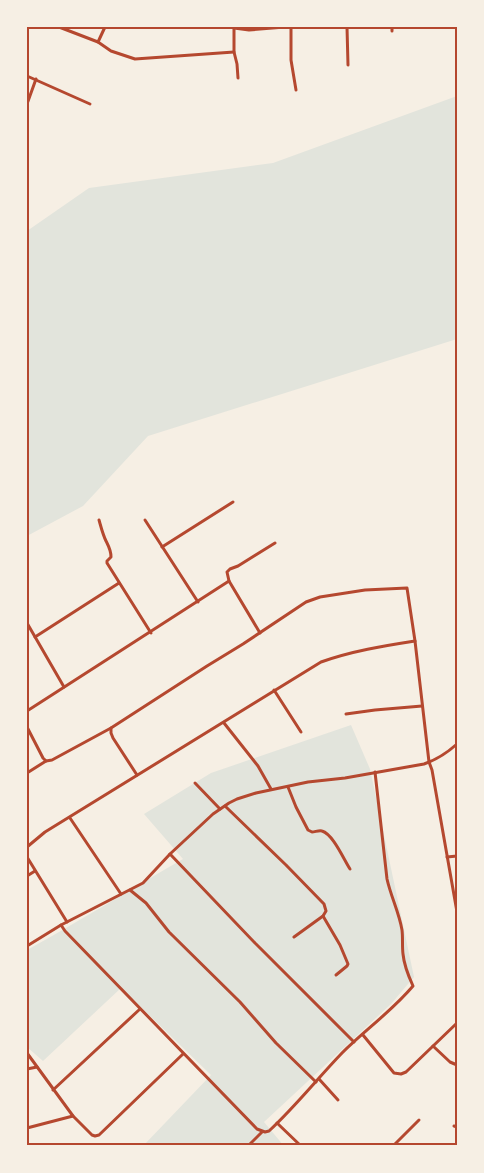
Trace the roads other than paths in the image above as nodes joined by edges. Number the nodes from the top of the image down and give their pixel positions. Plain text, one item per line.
1 (59, 27) edge
2 (105, 27) edge
3 (234, 27) edge
4 (285, 27) edge
5 (291, 27) edge
6 (347, 27) edge
7 (98, 42) junction
8 (234, 52) junction
9 (348, 65) dead end
10 (27, 76) edge
11 (238, 78) dead end
12 (36, 80) junction
13 (296, 90) dead end
14 (27, 104) edge
15 (90, 104) dead end
16 (233, 502) dead end
17 (99, 520) dead end
18 (145, 520) dead end
19 (275, 543) dead end
20 (162, 547) junction
21 (229, 581) junction
22 (119, 583) junction
23 (198, 602) junction
24 (27, 623) edge
25 (151, 633) junction
26 (260, 633) junction
27 (35, 637) junction
28 (415, 641) junction
29 (64, 687) junction
30 (274, 690) junction
31 (422, 706) junction
32 (27, 711) edge
33 (346, 714) dead end
34 (224, 723) junction
35 (27, 727) edge
36 (111, 728) junction
37 (301, 732) dead end
38 (457, 744) edge
39 (46, 761) junction
40 (429, 762) junction
41 (375, 772) junction
42 (27, 773) edge
43 (137, 775) junction
44 (195, 783) dead end
45 (288, 787) junction
46 (271, 789) junction
47 (225, 806) junction
48 (220, 809) junction
49 (69, 818) junction
50 (27, 847) edge
51 (170, 854) junction
52 (457, 856) edge
53 (27, 857) edge
54 (447, 857) junction
55 (350, 869) dead end
56 (34, 871) junction
57 (27, 876) edge
58 (130, 890) junction
59 (121, 894) junction
60 (457, 912) edge
61 (323, 916) junction
62 (67, 922) junction
63 (62, 925) junction
64 (294, 937) dead end
65 (27, 946) edge
66 (336, 975) dead end
67 (140, 1009) junction
68 (457, 1023) edge
69 (363, 1035) junction
70 (354, 1042) junction
71 (433, 1046) junction
72 (27, 1053) edge
73 (183, 1053) junction
74 (457, 1065) edge
75 (37, 1067) junction
76 (27, 1069) edge
77 (317, 1081) junction
78 (54, 1090) junction
79 (338, 1100) dead end
80 (73, 1116) junction
81 (419, 1120) dead end
82 (277, 1123) junction
83 (27, 1128) edge
84 (262, 1132) junction
85 (248, 1146) edge
86 (302, 1146) edge
87 (393, 1146) edge

1 - 7 street
2 - 7 street
3 - 4 street
3 - 8 street
5 - 13 street
6 - 9 street
7 - 8 street
8 - 11 street
10 - 12 street
12 - 14 street
12 - 15 street
16 - 20 street
17 - 22 street
18 - 20 street
19 - 21 street
20 - 23 street
21 - 23 street
21 - 26 street
22 - 25 street
22 - 27 street
23 - 25 street
24 - 27 street
25 - 29 street
26 - 28 street
26 - 36 street
27 - 29 street
28 - 30 street
28 - 31 street
29 - 32 street
30 - 34 street
30 - 37 street
31 - 33 street
31 - 40 street
34 - 43 street
34 - 46 street
35 - 39 street
36 - 39 street
36 - 43 street
38 - 40 street
39 - 42 street
40 - 41 street
40 - 54 street
41 - 45 street
41 - 69 street
43 - 49 street
44 - 48 street
45 - 46 street
45 - 55 street
46 - 47 street
47 - 48 street
47 - 61 street
48 - 51 street
49 - 50 street
49 - 59 street
51 - 58 street
51 - 70 street
52 - 54 street
53 - 56 street
54 - 60 street
56 - 57 street
56 - 62 street
58 - 59 street
58 - 77 street
59 - 62 street
61 - 64 street
61 - 66 street
62 - 63 street
63 - 65 street
63 - 67 street
67 - 73 street
67 - 78 street
68 - 71 street
69 - 70 street
69 - 71 street
70 - 77 street
71 - 74 street
72 - 75 street
73 - 80 street
73 - 84 street
75 - 76 street
75 - 78 street
77 - 79 street
77 - 82 street
78 - 80 street
80 - 83 street
81 - 87 street
82 - 84 street
82 - 86 street
84 - 85 street

